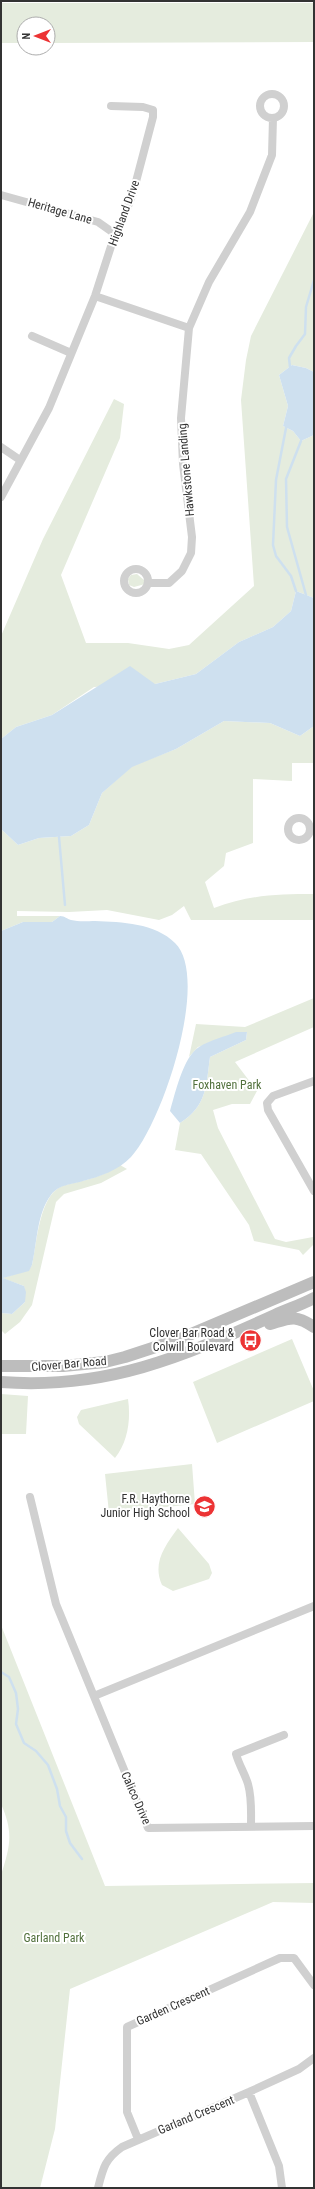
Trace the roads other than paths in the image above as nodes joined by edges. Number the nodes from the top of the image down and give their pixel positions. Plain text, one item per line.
1 (111, 106) dead end
2 (273, 118) dead end
3 (1, 195) edge
4 (116, 234) junction
5 (95, 296) junction
6 (189, 328) junction
7 (32, 336) dead end
8 (71, 353) junction
9 (1, 447) edge
10 (20, 460) junction
11 (1, 498) edge
12 (148, 583) dead end
13 (314, 1081) edge
14 (314, 1191) edge
15 (309, 1284) edge
16 (313, 1302) edge
17 (314, 1327) edge
18 (230, 1336) junction
19 (1, 1366) edge
20 (1, 1382) edge
21 (30, 1497) dead end
22 (314, 1606) edge
23 (94, 1696) junction
24 (284, 1735) dead end
25 (251, 1826) junction
26 (314, 1826) edge
27 (314, 1985) edge
28 (314, 2058) edge
29 (249, 2092) junction
30 (138, 2139) junction
31 (98, 2188) edge
32 (282, 2188) edge

1 - 4 street, Highland Drive
2 - 6 street, Hawkstone Landing
3 - 4 street, Heritage Lane
4 - 5 street, Highland Drive
5 - 6 street
5 - 8 street, Highland Drive
6 - 12 street, Hawkstone Landing
7 - 8 street
8 - 10 street, Highland Drive
9 - 10 street
10 - 11 street, Highland Drive
13 - 14 street
15 - 16 main road
15 - 19 main road, Clover Bar Road
16 - 18 main road, Clover Bar Road
17 - 18 main road
18 - 20 main road, Clover Bar Road
21 - 23 street, Calico Drive
22 - 23 street
23 - 25 street, Calico Drive
24 - 25 street
25 - 26 street, Calico Drive
27 - 30 street, Garden Crescent
28 - 29 street, Garland Crescent
29 - 30 street, Garland Crescent
29 - 32 street
30 - 31 street, Garland Crescent

